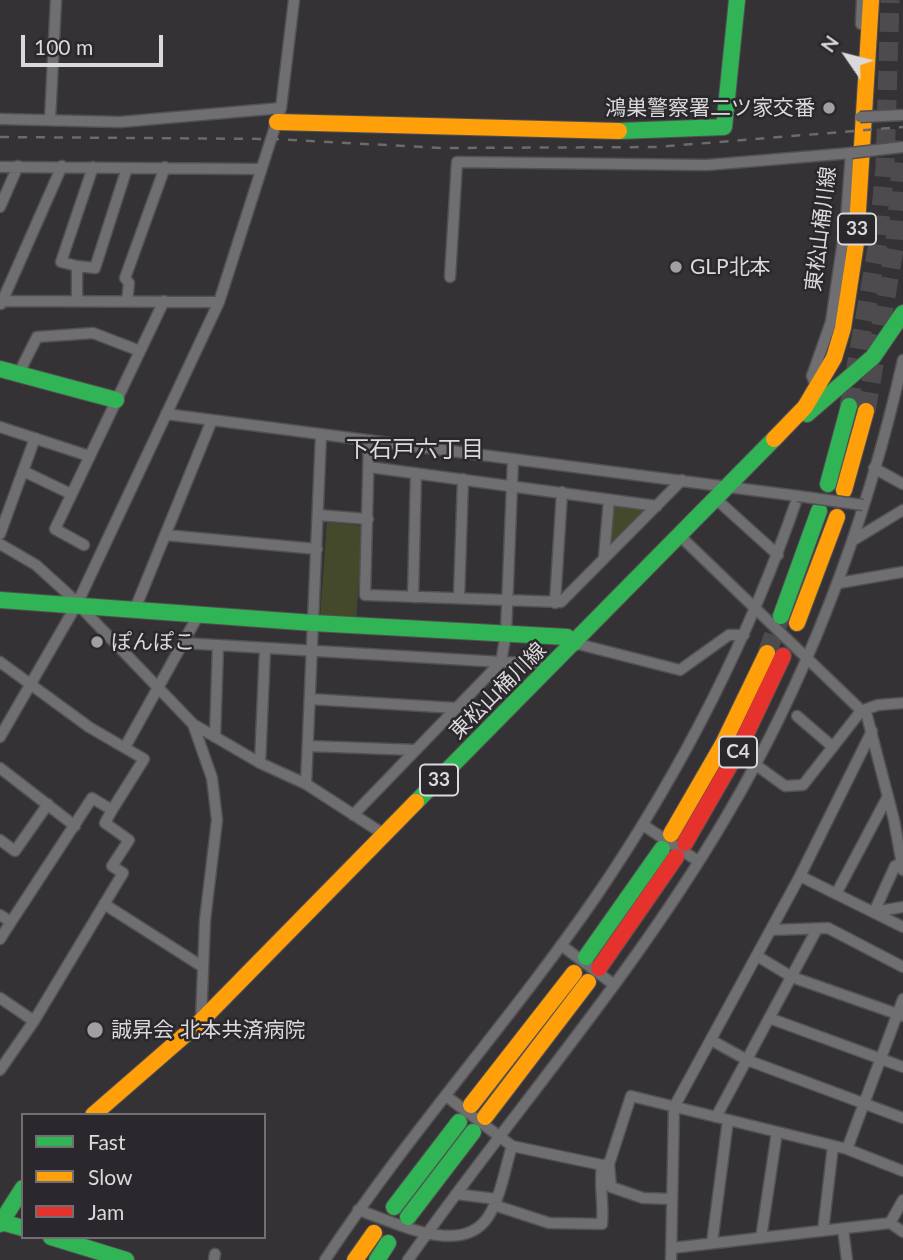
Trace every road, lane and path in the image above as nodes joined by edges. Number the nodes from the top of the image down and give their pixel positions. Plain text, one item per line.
1 (56, 0) edge
2 (294, 0) edge
3 (737, 0) edge
4 (862, 0) edge
5 (871, 0) edge
6 (279, 115) junction
7 (903, 115) edge
8 (0, 119) edge
9 (50, 120) junction
10 (903, 147) edge
11 (851, 153) junction
12 (18, 166) junction
13 (62, 166) junction
14 (0, 167) edge
15 (93, 167) junction
16 (164, 167) junction
17 (127, 168) junction
18 (260, 169) junction
19 (0, 207) edge
20 (77, 266) junction
21 (450, 277) dead end
22 (77, 301) junction
23 (127, 301) junction
24 (164, 301) junction
25 (219, 302) junction
26 (1, 303) edge
27 (903, 313) edge
28 (140, 351) junction
29 (903, 359) edge
30 (0, 369) edge
31 (19, 375) junction
32 (817, 389) junction
33 (116, 400) junction
34 (849, 406) tunnel mouth
35 (866, 411) tunnel mouth
36 (166, 414) junction
37 (212, 420) junction
38 (0, 427) edge
39 (321, 435) junction
40 (35, 438) junction
41 (777, 438) junction
42 (369, 441) junction
43 (89, 456) junction
44 (513, 460) junction
45 (369, 467) junction
46 (874, 468) junction
47 (23, 471) junction
48 (416, 473) junction
49 (463, 479) junction
50 (682, 480) junction
51 (828, 484) dead end
52 (903, 484) edge
53 (511, 485) junction
54 (730, 485) junction
55 (845, 490) dead end
56 (562, 492) junction
57 (71, 494) junction
58 (798, 496) junction
59 (716, 499) junction
60 (609, 500) junction
61 (863, 505) junction
62 (657, 506) junction
63 (903, 510) edge
64 (819, 511) dead end
65 (318, 515) junction
66 (837, 517) dead end
67 (369, 519) junction
68 (0, 534) edge
69 (165, 535) junction
70 (679, 535) junction
71 (852, 541) junction
72 (0, 544) edge
73 (84, 545) dead end
74 (317, 549) junction
75 (778, 555) junction
76 (604, 557) junction
77 (903, 572) edge
78 (839, 583) junction
79 (413, 597) junction
80 (459, 598) junction
81 (0, 600) edge
82 (507, 600) junction
83 (555, 603) junction
84 (77, 604) junction
85 (135, 609) junction
86 (756, 611) junction
87 (199, 614) junction
88 (781, 616) tunnel mouth
89 (314, 623) junction
90 (797, 623) tunnel mouth
91 (506, 633) junction
92 (744, 635) junction
93 (183, 643) junction
94 (574, 643) junction
95 (218, 646) junction
96 (265, 649) junction
97 (313, 652) junction
98 (808, 661) junction
99 (0, 662) edge
100 (501, 662) junction
101 (550, 668) junction
102 (32, 685) junction
103 (158, 688) junction
104 (310, 699) junction
105 (903, 703) edge
106 (456, 708) junction
107 (861, 711) junction
108 (797, 716) dead end
109 (4, 720) edge
110 (193, 724) junction
111 (872, 731) junction
112 (0, 737) edge
113 (215, 737) junction
114 (308, 746) junction
115 (125, 747) junction
116 (833, 747) junction
117 (416, 750) junction
118 (260, 763) junction
119 (756, 765) junction
120 (0, 768) edge
121 (306, 784) junction
122 (888, 796) junction
123 (48, 804) junction
124 (112, 810) junction
125 (353, 815) junction
126 (899, 819) edge
127 (643, 825) junction
128 (75, 826) junction
129 (671, 834) dead end
130 (385, 835) junction
131 (0, 840) edge
132 (685, 843) dead end
133 (698, 861) junction
134 (902, 865) edge
135 (800, 876) junction
136 (836, 894) junction
137 (104, 904) junction
138 (903, 907) edge
139 (874, 912) junction
140 (0, 915) edge
141 (11, 922) junction
142 (903, 926) edge
143 (817, 929) junction
144 (771, 930) junction
145 (0, 939) edge
146 (561, 945) junction
147 (757, 956) junction
148 (586, 957) dead end
149 (203, 967) junction
150 (903, 967) edge
151 (599, 968) dead end
152 (574, 973) dead end
153 (792, 976) junction
154 (588, 982) dead end
155 (613, 984) junction
156 (0, 998) edge
157 (903, 999) edge
158 (900, 1015) edge
159 (769, 1018) junction
160 (34, 1021) junction
161 (201, 1021) junction
162 (711, 1040) junction
163 (880, 1059) junction
164 (747, 1060) junction
165 (903, 1067) edge
166 (0, 1070) edge
167 (446, 1096) junction
168 (864, 1104) junction
169 (471, 1105) dead end
170 (674, 1107) junction
171 (95, 1113) edge
172 (485, 1117) dead end
173 (716, 1117) junction
174 (903, 1118) edge
175 (728, 1120) junction
176 (459, 1122) dead end
177 (474, 1132) dead end
178 (777, 1132) junction
179 (499, 1136) junction
180 (512, 1146) junction
181 (833, 1146) junction
182 (847, 1149) junction
183 (606, 1165) junction
184 (903, 1171) edge
185 (21, 1191) edge
186 (456, 1194) junction
187 (673, 1199) junction
188 (903, 1200) edge
189 (495, 1202) junction
190 (358, 1210) junction
191 (0, 1222) edge
192 (890, 1223) junction
193 (21, 1227) edge
194 (843, 1229) junction
195 (823, 1231) junction
196 (903, 1232) edge
197 (374, 1233) dead end
198 (427, 1233) junction
199 (761, 1238) junction
200 (58, 1239) edge
201 (388, 1243) dead end
202 (712, 1243) junction
203 (672, 1248) junction
204 (126, 1260) edge
205 (325, 1260) edge
206 (355, 1260) edge
207 (377, 1260) edge
208 (408, 1260) edge
209 (671, 1260) edge
210 (847, 1260) edge

1 - 9 street
2 - 6 street
3 - 6 main road
4 - 7 street, bridge
5 - 32 main road, 東松山桶川線 / 33
6 - 9 street
6 - 18 street
8 - 9 street
10 - 11 street, bridge
11 - 21 street
11 - 32 street, 東松山桶川線 / 33
12 - 13 street
12 - 14 street
12 - 19 street
13 - 15 street
13 - 26 street
15 - 17 street
15 - 20 street
16 - 17 street
16 - 18 street
16 - 23 street
17 - 20 street
18 - 25 street
20 - 22 street
22 - 23 street
22 - 26 street
23 - 24 street
24 - 25 street
24 - 28 street
25 - 36 street
27 - 41 main road, 東松山桶川線 / 33
28 - 31 street
28 - 33 street
29 - 46 street
30 - 31 main road
31 - 33 main road
32 - 41 main road, 東松山桶川線 / 33
33 - 43 street
34 - 51 main road
35 - 55 main road
36 - 37 street
36 - 84 street
37 - 39 street
37 - 69 street
38 - 40 street
39 - 42 street
39 - 65 street
40 - 43 street
40 - 47 street
41 - 54 main road, 東松山桶川線 / 33
42 - 44 street
42 - 45 street
43 - 57 street
44 - 50 street
44 - 53 street
45 - 48 street
45 - 67 street
46 - 52 street
46 - 61 street
47 - 57 street
47 - 68 street
48 - 49 street
48 - 79 street
49 - 53 street
49 - 80 street
50 - 54 street
50 - 62 street
53 - 56 street
53 - 82 street
54 - 58 street
54 - 59 main road, 東松山桶川線 / 33
56 - 60 street
56 - 83 street
57 - 73 street
58 - 61 street, bridge
58 - 75 street
59 - 70 main road, 東松山桶川線 / 33
59 - 75 street
60 - 62 street
60 - 76 street
61 - 71 street
62 - 76 street
63 - 71 street
64 - 88 main road
65 - 67 street
65 - 74 street
66 - 90 main road
67 - 79 street
69 - 74 street
69 - 85 street
70 - 86 street
70 - 94 main road, 東松山桶川線 / 33
71 - 78 street
72 - 84 street
74 - 89 street
75 - 86 street
76 - 83 street
77 - 78 street
78 - 98 street
79 - 80 street
80 - 82 street
81 - 84 main road
82 - 83 street
82 - 91 street
84 - 85 main road
84 - 102 street
84 - 103 street
85 - 87 main road
86 - 92 street
86 - 98 street
87 - 89 main road
87 - 93 street
89 - 91 main road
89 - 97 street
91 - 94 main road
91 - 100 street
92 - 94 street
92 - 127 street
93 - 95 street
93 - 103 street
94 - 101 main road, 東松山桶川線 / 33
95 - 96 street
95 - 113 street
96 - 97 street
96 - 118 street
97 - 100 street
97 - 104 street
98 - 107 street
98 - 119 street
99 - 102 street
100 - 101 street
100 - 106 street
101 - 130 main road, 東松山桶川線 / 33
102 - 109 street
102 - 115 street
103 - 110 street
103 - 115 street
104 - 106 street
104 - 114 street
105 - 107 street
106 - 117 street
107 - 111 street
107 - 116 street
108 - 116 street
109 - 112 street
110 - 113 street
110 - 149 street
111 - 122 street
111 - 135 street
113 - 118 street
114 - 117 street
114 - 121 street
115 - 124 street
116 - 119 street
117 - 125 street
118 - 121 street
119 - 133 street
120 - 123 street
121 - 125 street
122 - 126 street
122 - 136 street
123 - 128 street
123 - 131 street
124 - 128 street
124 - 137 street
125 - 130 street
126 - 134 street
127 - 133 street
127 - 146 street
128 - 141 street
129 - 132 main road, C4
130 - 161 main road, 東松山桶川線 / 33
133 - 155 street
134 - 139 street
135 - 136 street
135 - 144 street
136 - 139 street
137 - 149 street
137 - 160 street
138 - 139 street
139 - 142 street
140 - 141 street
141 - 145 street
143 - 144 street
143 - 150 street
143 - 153 street
144 - 147 street
146 - 155 street
146 - 167 street
147 - 153 street
147 - 162 street
148 - 151 main road
149 - 161 street
152 - 169 main road
153 - 158 street
153 - 159 street
154 - 172 main road
155 - 179 street
156 - 160 street
157 - 158 street
158 - 163 street
159 - 163 street
159 - 164 street
160 - 166 street
161 - 171 main road, 東松山桶川線 / 33
162 - 164 street
162 - 170 street
163 - 165 street
163 - 168 street
164 - 168 street
164 - 173 street
167 - 179 street
167 - 190 street
168 - 174 street
168 - 182 street
170 - 173 street
170 - 183 street
170 - 187 street
173 - 175 street
175 - 178 street
175 - 202 street
176 - 177 main road
178 - 181 street
178 - 199 street
179 - 180 street
179 - 186 street
180 - 183 street
180 - 189 street
181 - 182 street
181 - 195 street
182 - 184 street
183 - 187 street
183 - 189 street
185 - 191 main road
186 - 189 street
186 - 198 street
187 - 203 street
188 - 192 street
189 - 198 street
190 - 198 street
190 - 205 street
191 - 193 main road
192 - 194 street
192 - 196 street
194 - 195 street
194 - 210 street
195 - 199 street
197 - 206 main road
198 - 208 street
199 - 202 street
200 - 204 main road
201 - 207 main road
202 - 203 street
203 - 209 street

